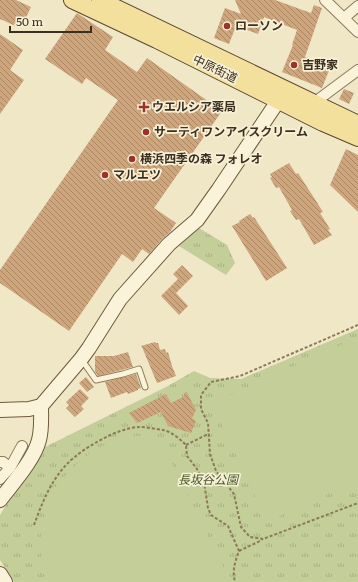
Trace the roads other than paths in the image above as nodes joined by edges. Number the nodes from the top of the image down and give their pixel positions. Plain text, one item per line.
1 (72, 0) edge
2 (325, 0) edge
3 (96, 3) edge
4 (358, 6) edge
5 (344, 18) junction
6 (358, 32) edge
7 (358, 70) edge
8 (282, 95) junction
9 (315, 102) junction
10 (358, 124) edge
11 (358, 138) edge
12 (81, 360) junction
13 (145, 387) dead end
14 (41, 406) junction
15 (0, 410) edge
16 (22, 446) dead end
17 (0, 462) edge
18 (10, 468) junction
19 (0, 479) edge
20 (1, 498) edge
21 (0, 574) edge
22 (6, 582) edge

1 - 3 main road, 中原街道
2 - 5 street
3 - 8 main road, 中原街道
4 - 5 street
5 - 6 street
7 - 9 street
8 - 9 main road, 中原街道
8 - 11 main road, 中原街道
8 - 12 street
9 - 10 main road, 中原街道
12 - 13 lane
12 - 14 street
14 - 15 street
14 - 20 street
16 - 18 street
17 - 18 street
18 - 19 street
21 - 22 street

